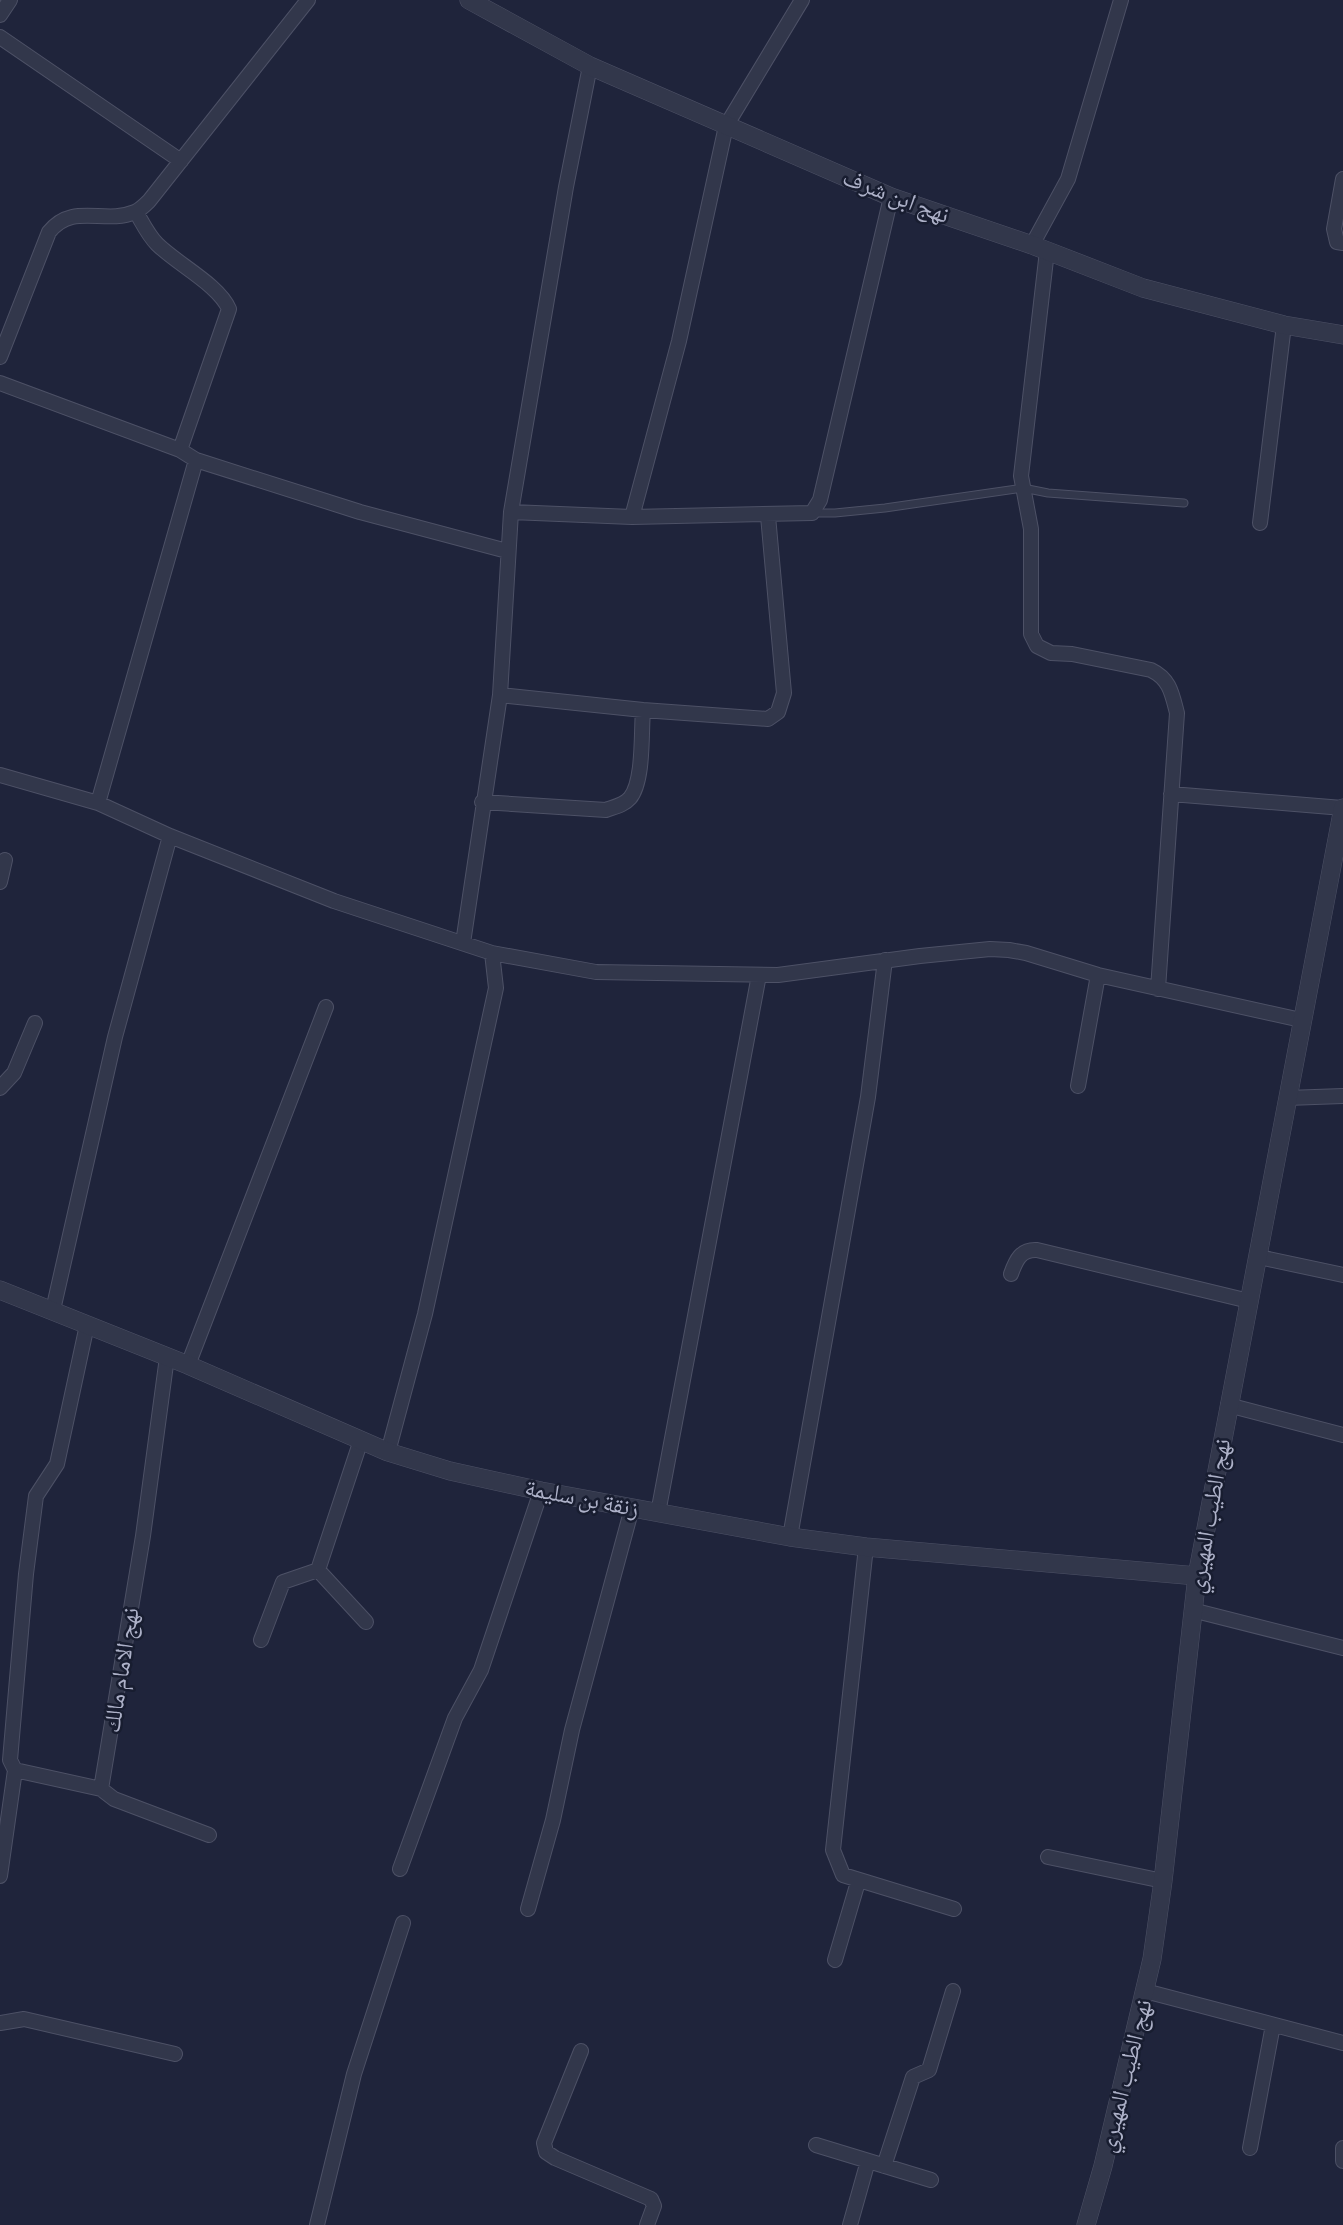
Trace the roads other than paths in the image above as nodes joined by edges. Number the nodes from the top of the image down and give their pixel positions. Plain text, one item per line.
1 (10, 0) edge
2 (308, 0) edge
3 (469, 0) edge
4 (802, 0) edge
5 (1121, 0) edge
6 (0, 15) edge
7 (0, 37) edge
8 (590, 66) junction
9 (726, 126) junction
10 (181, 161) junction
11 (1343, 179) edge
12 (891, 197) junction
13 (136, 212) junction
14 (1343, 243) edge
15 (1040, 248) junction
16 (1284, 325) junction
17 (1343, 335) edge
18 (0, 357) edge
19 (0, 383) edge
20 (180, 450) junction
21 (196, 460) junction
22 (1023, 488) junction
23 (1184, 503) dead end
24 (511, 512) junction
25 (812, 513) junction
26 (768, 516) junction
27 (632, 517) junction
28 (1260, 523) dead end
29 (507, 551) junction
30 (500, 695) junction
31 (643, 710) junction
32 (0, 775) edge
33 (1171, 794) junction
34 (482, 802) junction
35 (98, 803) junction
36 (1343, 808) edge
37 (170, 836) junction
38 (5, 860) dead end
39 (0, 882) edge
40 (463, 943) junction
41 (492, 953) junction
42 (885, 960) junction
43 (759, 975) junction
44 (1098, 975) junction
45 (1158, 989) junction
46 (326, 1007) dead end
47 (1301, 1020) junction
48 (35, 1023) dead end
49 (1078, 1086) dead end
50 (0, 1088) edge
51 (1343, 1096) edge
52 (1287, 1098) junction
53 (1259, 1257) junction
54 (1011, 1274) dead end
55 (1343, 1275) edge
56 (0, 1290) edge
57 (1249, 1301) junction
58 (53, 1310) junction
59 (87, 1325) junction
60 (167, 1357) junction
61 (188, 1365) junction
62 (1228, 1405) junction
63 (1343, 1435) edge
64 (361, 1440) junction
65 (388, 1452) junction
66 (541, 1491) junction
67 (632, 1508) junction
68 (658, 1513) junction
69 (790, 1538) junction
70 (866, 1547) junction
71 (318, 1570) junction
72 (1197, 1576) junction
73 (1192, 1610) junction
74 (366, 1622) dead end
75 (261, 1640) dead end
76 (1343, 1647) edge
77 (15, 1769) junction
78 (101, 1789) junction
79 (209, 1835) dead end
80 (1048, 1857) dead end
81 (400, 1869) dead end
82 (0, 1876) edge
83 (1163, 1881) junction
84 (858, 1882) junction
85 (528, 1909) dead end
86 (954, 1909) dead end
87 (403, 1923) dead end
88 (835, 1960) dead end
89 (953, 1991) dead end
90 (1145, 1991) junction
91 (0, 2023) edge
92 (1273, 2025) junction
93 (1343, 2043) edge
94 (581, 2051) dead end
95 (175, 2054) dead end
96 (816, 2145) dead end
97 (1250, 2148) dead end
98 (1343, 2148) edge
99 (869, 2161) junction
100 (1343, 2161) edge
101 (884, 2166) junction
102 (931, 2180) dead end
103 (317, 2225) edge
104 (647, 2225) edge
105 (850, 2225) edge
106 (1086, 2225) edge

1 - 6 street
2 - 10 street
3 - 8 street, نهج ابن شرف
4 - 9 street
5 - 15 street
7 - 10 street
8 - 9 street, نهج ابن شرف
8 - 24 street
9 - 12 street, نهج ابن شرف
9 - 27 street
10 - 13 street
11 - 14 street
12 - 15 street, نهج ابن شرف
12 - 25 street
13 - 18 street
13 - 20 street
15 - 16 street, نهج ابن شرف
15 - 22 street
16 - 17 street, نهج ابن شرف
16 - 28 street
19 - 20 street
20 - 21 street
21 - 29 street
21 - 35 street
22 - 23 lane
22 - 25 lane
22 - 33 street
24 - 27 street
24 - 29 street
25 - 26 street
26 - 27 street
26 - 31 street
29 - 30 street
30 - 31 street
30 - 34 street
31 - 34 street
32 - 35 street
33 - 36 street
33 - 45 street
34 - 40 street
35 - 37 street
36 - 47 street, نهج الطيب المهيري
37 - 40 street
37 - 58 street
38 - 39 street
40 - 41 street
41 - 43 street
41 - 65 street
42 - 43 street
42 - 44 street
42 - 69 street
43 - 68 street
44 - 45 street
44 - 49 street
45 - 47 street
46 - 61 street
47 - 52 street, نهج الطيب المهيري
48 - 50 street
51 - 52 street
52 - 53 street, نهج الطيب المهيري
53 - 55 street
53 - 57 street, نهج الطيب المهيري
54 - 57 street
56 - 58 street, زنقة بن سليمة
57 - 62 street, نهج الطيب المهيري
58 - 59 street, زنقة بن سليمة
59 - 60 street, زنقة بن سليمة
59 - 77 street
60 - 61 street, زنقة بن سليمة
60 - 78 street, نهج الامام مالك
61 - 64 street, زنقة بن سليمة
62 - 63 street
62 - 72 street, نهج الطيب المهيري
64 - 65 street, زنقة بن سليمة
64 - 71 street
65 - 66 street, زنقة بن سليمة
66 - 67 street, زنقة بن سليمة
66 - 81 street
67 - 68 street, زنقة بن سليمة
67 - 85 street
68 - 69 street, زنقة بن سليمة
69 - 70 street, زنقة بن سليمة
70 - 72 street, زنقة بن سليمة
70 - 84 street
71 - 74 street
71 - 75 street
72 - 73 street, نهج الطيب المهيري
73 - 76 street
73 - 83 street, نهج الطيب المهيري
77 - 78 street
77 - 82 street
78 - 79 street
80 - 83 street
83 - 90 street, نهج الطيب المهيري
84 - 86 street
84 - 88 street
87 - 103 street
89 - 101 street
90 - 92 street
90 - 106 street, نهج الطيب المهيري
91 - 95 street
92 - 93 street
92 - 97 street
94 - 104 street
96 - 99 street
98 - 100 street
99 - 101 street
99 - 105 street
101 - 102 street

